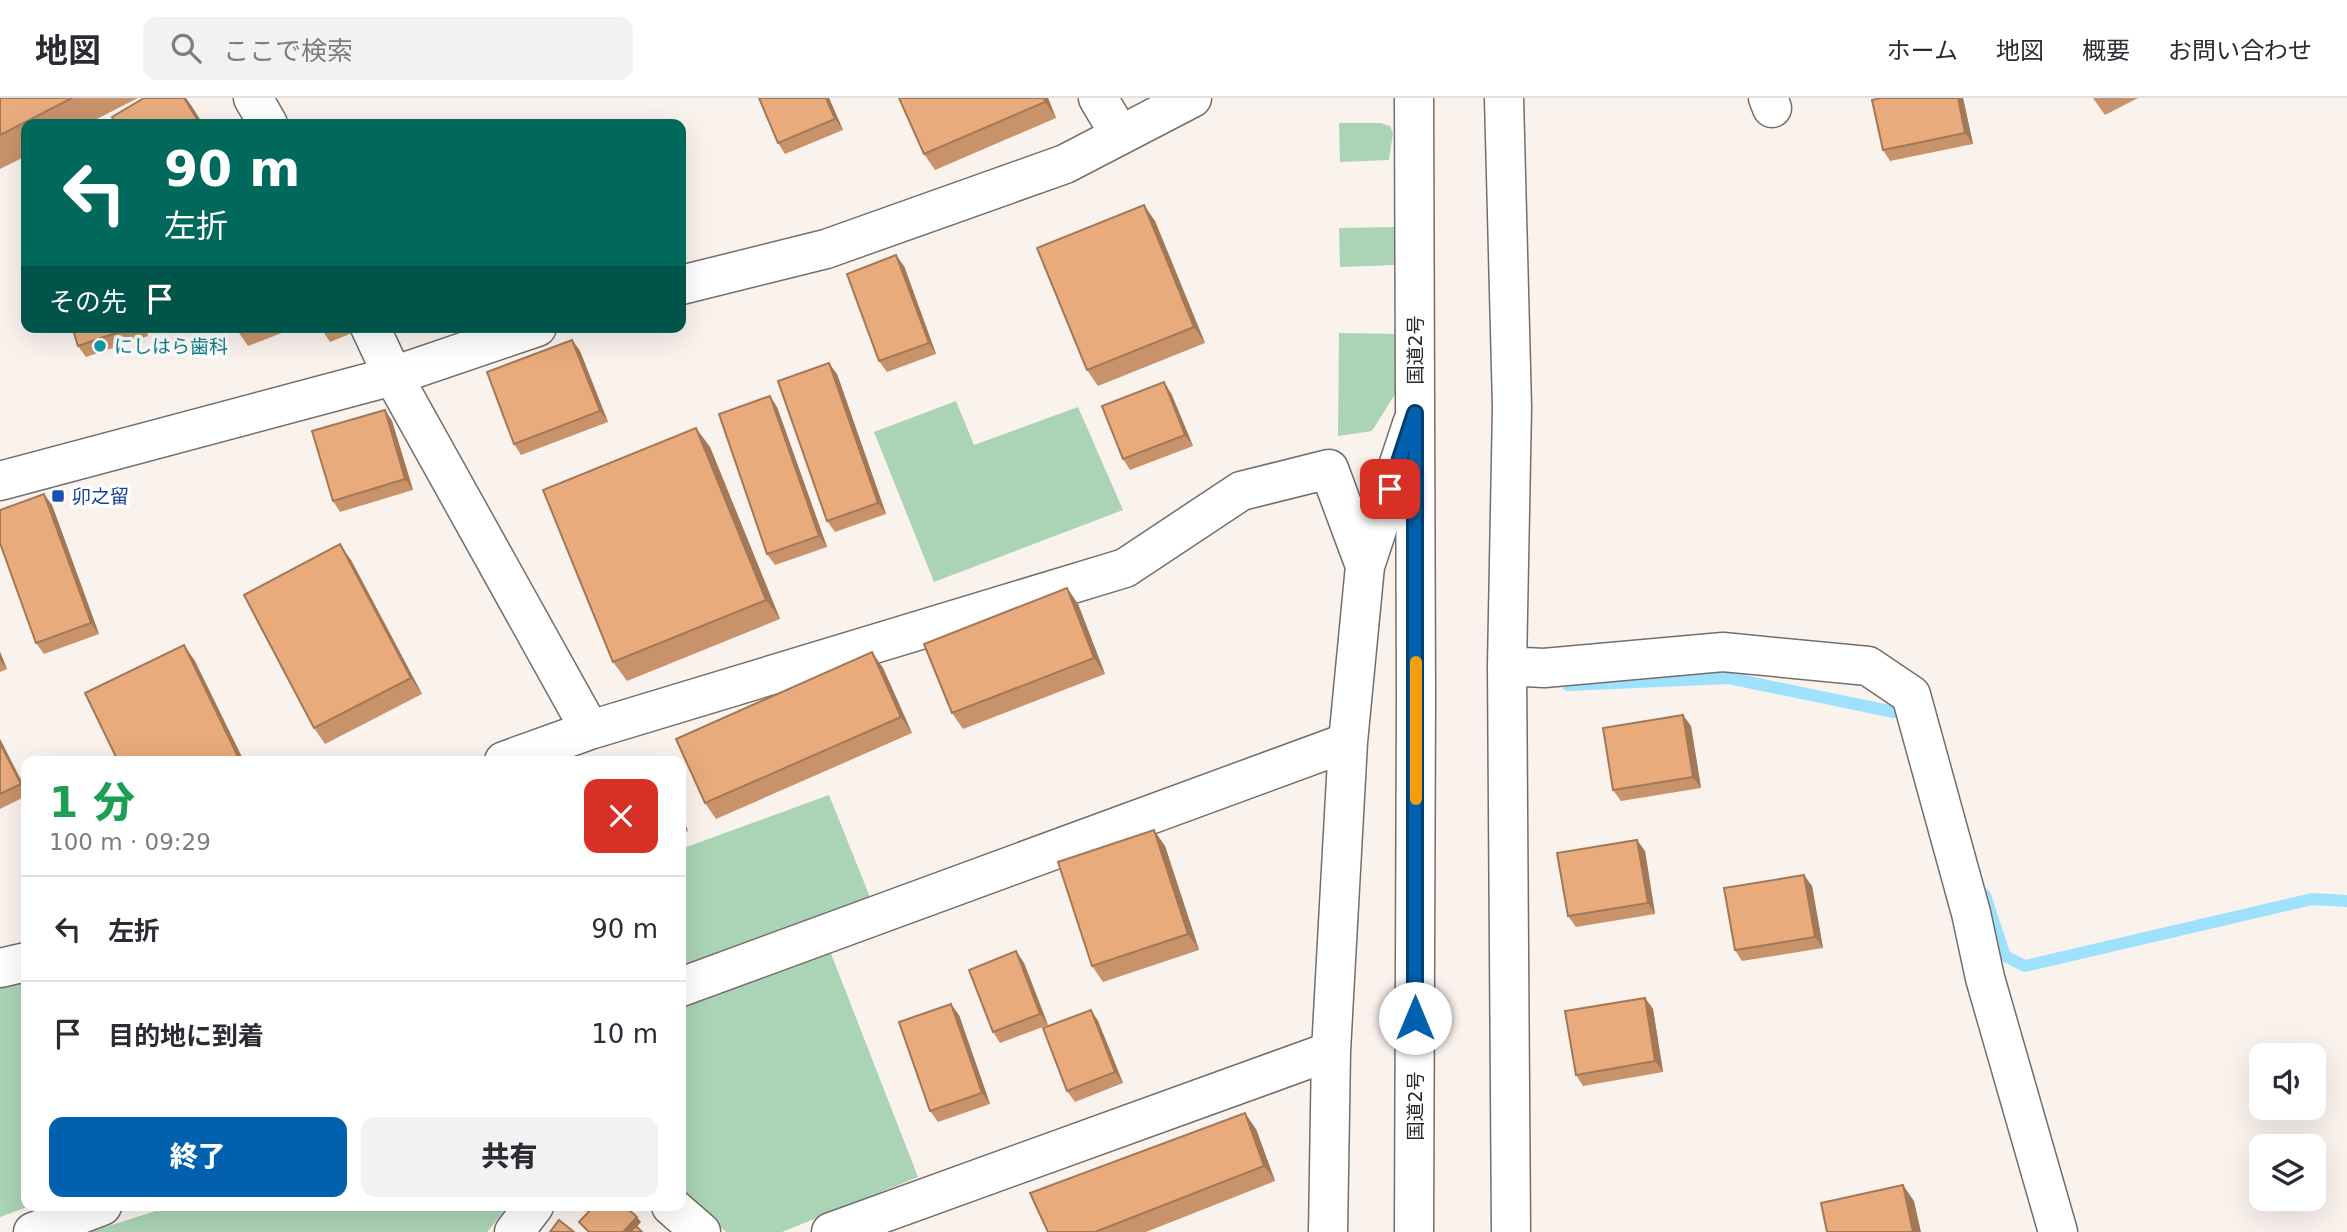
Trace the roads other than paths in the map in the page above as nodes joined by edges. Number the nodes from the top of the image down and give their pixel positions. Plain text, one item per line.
1 (253, 98) edge
2 (1098, 98) edge
3 (1192, 98) edge
4 (1415, 98) edge
5 (1504, 98) edge
6 (265, 119) edge
7 (1119, 135) junction
8 (686, 284) edge
9 (373, 333) edge
10 (519, 333) edge
11 (393, 376) junction
12 (1415, 413) junction
13 (0, 481) edge
14 (1365, 566) junction
15 (1507, 666) junction
16 (590, 730) junction
17 (1348, 742) junction
18 (518, 756) edge
19 (21, 963) edge
20 (0, 968) edge
21 (686, 985) edge
22 (1331, 1051) junction
23 (89, 1211) edge
24 (530, 1211) edge
25 (677, 1211) edge
26 (33, 1232) edge
27 (514, 1232) edge
28 (701, 1232) edge
29 (831, 1232) edge
30 (1328, 1232) edge
31 (1415, 1232) edge
32 (1511, 1232) edge
33 (2058, 1232) edge

1 - 6 main road
2 - 7 main road
3 - 7 main road
4 - 12 main road, 国道2号
5 - 15 main road
7 - 8 main road
9 - 11 main road
10 - 11 main road
11 - 13 main road
11 - 16 main road
12 - 14 main road
12 - 31 main road, 国道2号
14 - 16 main road
14 - 17 main road
15 - 32 main road
15 - 33 main road
16 - 18 main road
17 - 21 main road
17 - 22 main road
19 - 20 main road
22 - 29 main road
22 - 30 main road
23 - 26 main road
24 - 27 main road
25 - 28 main road

